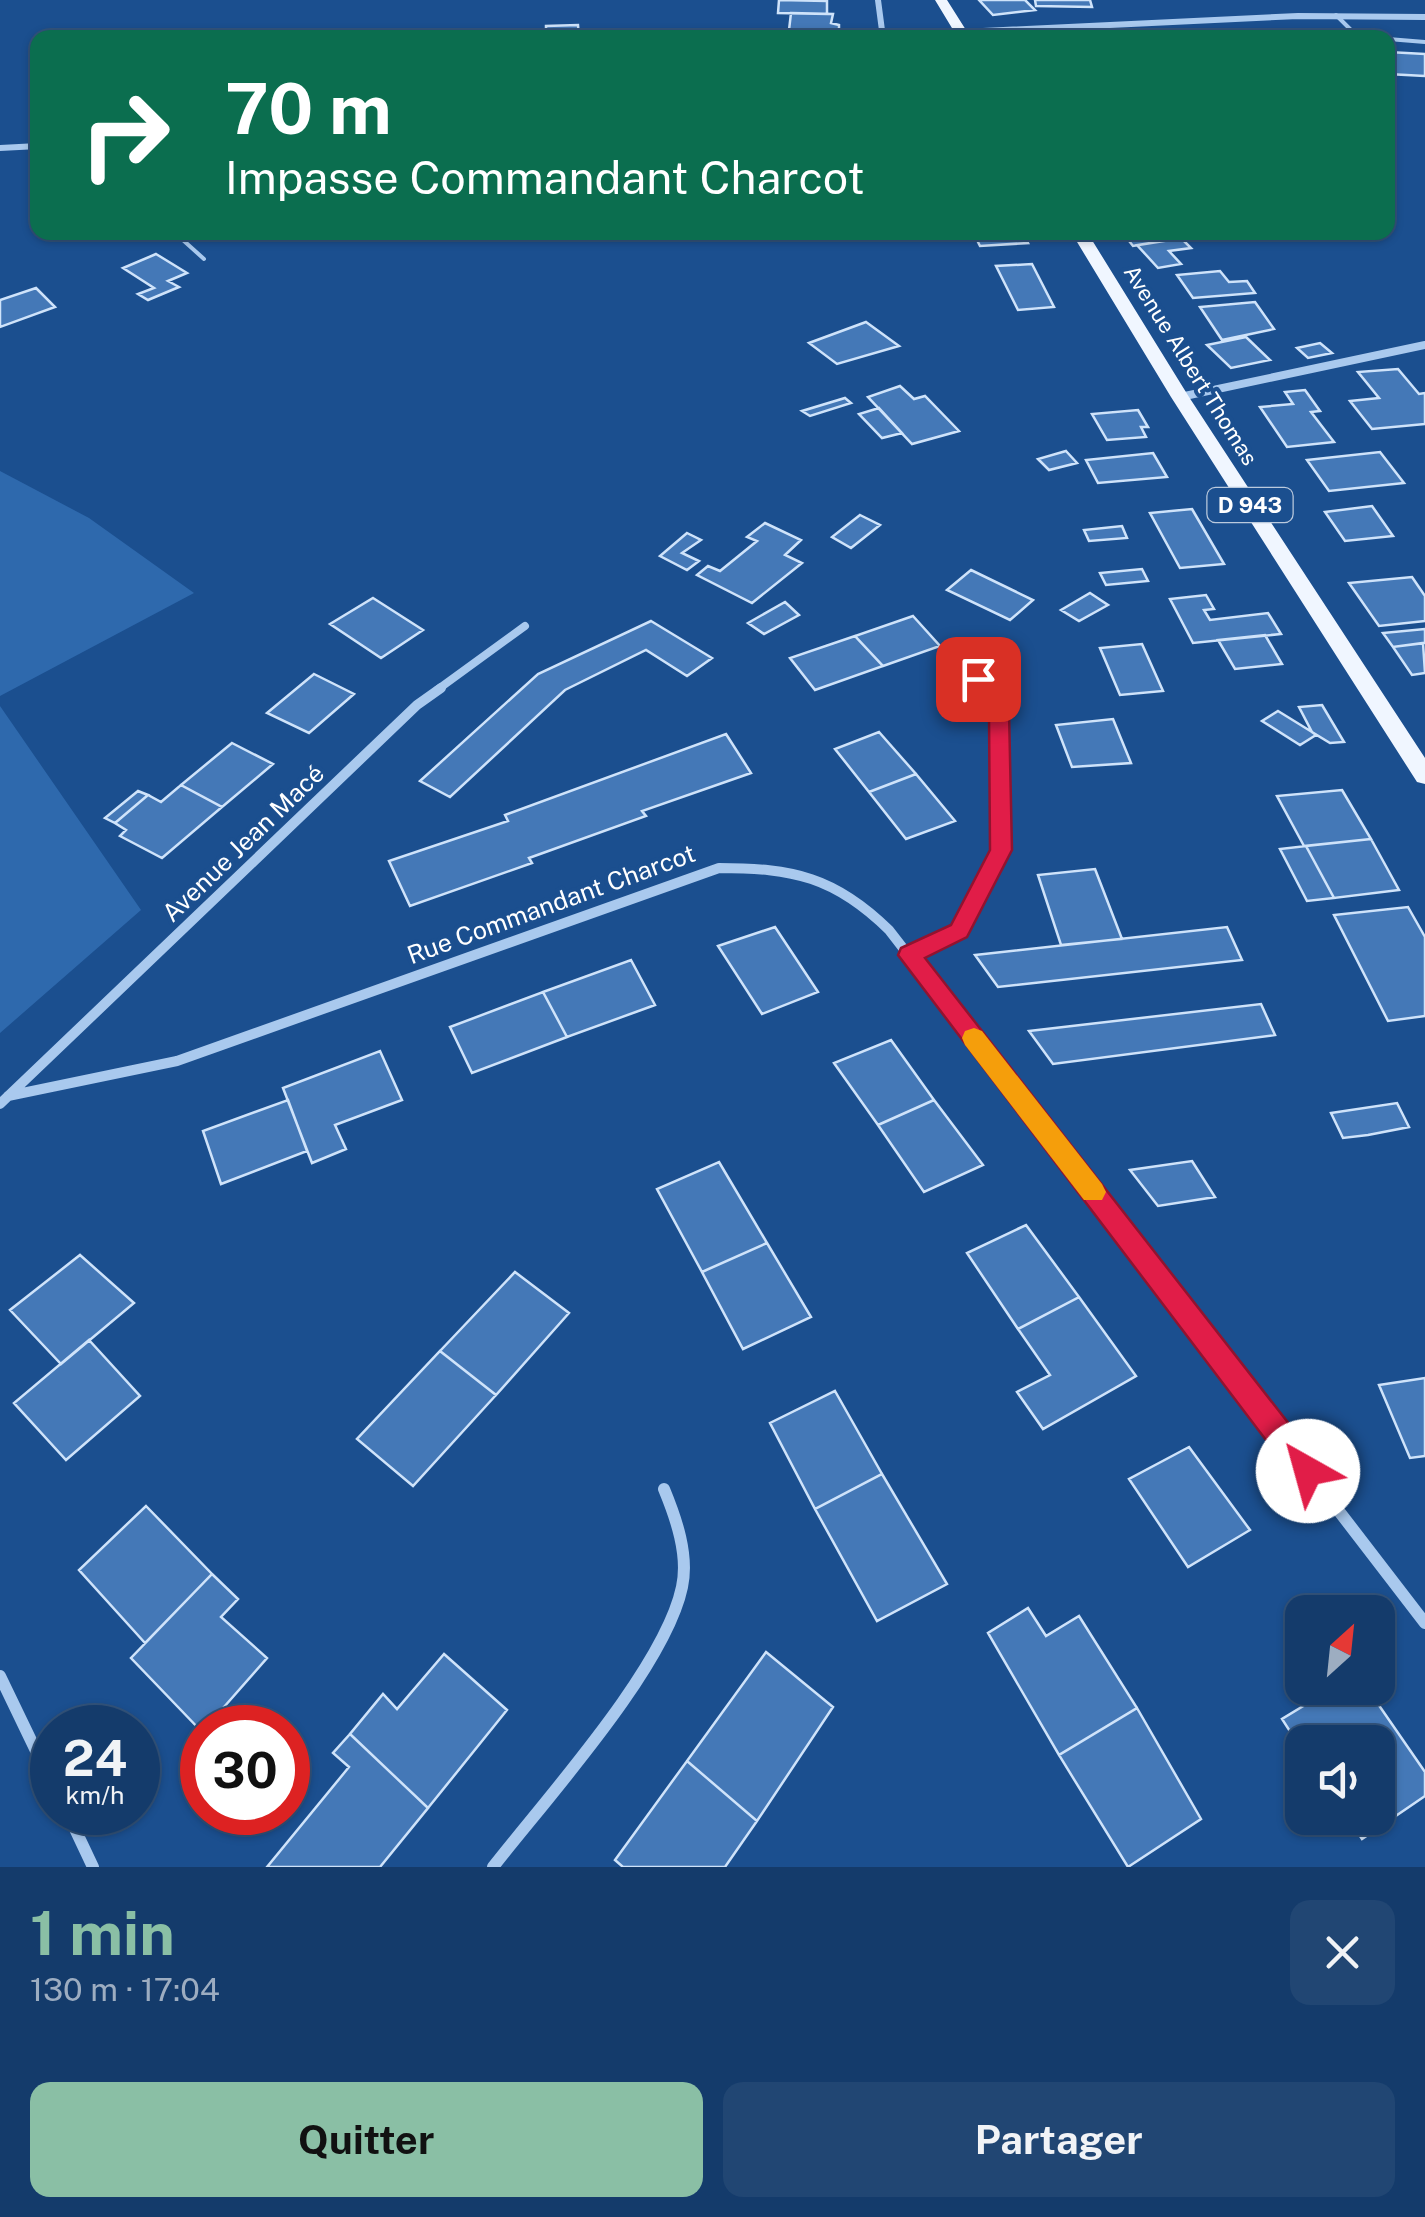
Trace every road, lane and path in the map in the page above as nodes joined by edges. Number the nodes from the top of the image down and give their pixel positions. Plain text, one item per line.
1 (878, 0) edge
2 (942, 0) edge
3 (1336, 15) junction
4 (1425, 17) edge
5 (882, 30) edge
6 (961, 30) edge
7 (1057, 30) edge
8 (1351, 30) edge
9 (1395, 40) edge
10 (1425, 42) edge
11 (30, 146) edge
12 (0, 148) edge
13 (183, 240) edge
14 (1084, 240) edge
15 (204, 259) dead end
16 (1425, 344) edge
17 (1180, 398) junction
18 (526, 626) dead end
19 (978, 679) dead end
20 (1425, 776) edge
21 (910, 955) junction
22 (4, 1100) edge
23 (664, 1490) dead end
24 (1425, 1623) edge
25 (0, 1676) edge
26 (30, 1738) edge
27 (78, 1835) edge
28 (93, 1867) edge
29 (494, 1867) edge

1 - 5 street
2 - 6 main road
3 - 4 street
3 - 7 street
3 - 8 lane
9 - 10 lane
11 - 12 street
13 - 15 lane
14 - 17 main road, Avenue Albert Thomas / D 943
16 - 17 street
17 - 20 main road, Avenue Albert Thomas / D 943
18 - 22 street, Avenue Jean Macé
19 - 21 street
21 - 22 street, Rue Commandant Charcot
21 - 24 street, Rue Commandant Charcot
23 - 29 street
25 - 26 street
27 - 28 street

